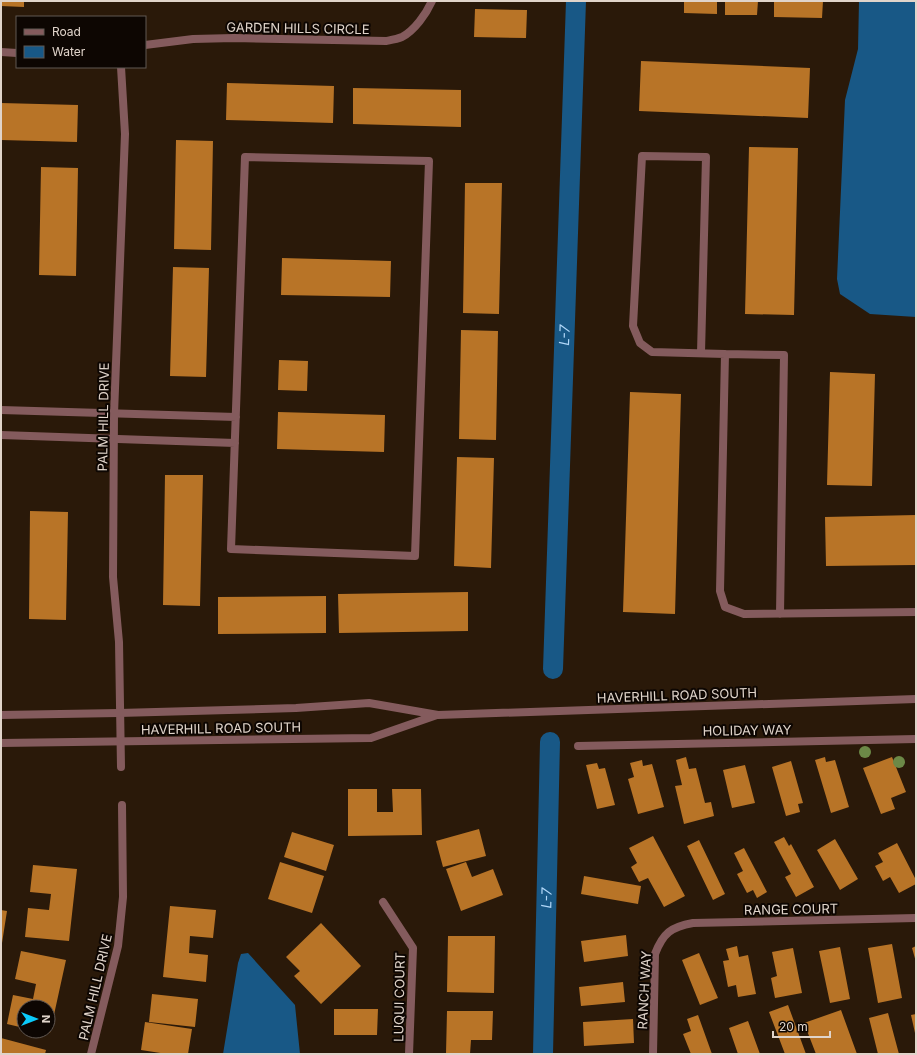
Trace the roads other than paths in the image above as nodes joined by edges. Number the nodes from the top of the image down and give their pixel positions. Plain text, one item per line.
1 (432, 1) edge
2 (146, 46) edge
3 (1, 52) edge
4 (16, 53) edge
5 (121, 68) edge
6 (701, 353) junction
7 (725, 354) junction
8 (1, 410) edge
9 (114, 414) junction
10 (236, 417) junction
11 (1, 435) edge
12 (114, 439) junction
13 (235, 443) junction
14 (916, 612) edge
15 (780, 614) junction
16 (916, 699) edge
17 (119, 713) junction
18 (1, 714) edge
19 (438, 715) junction
20 (916, 739) edge
21 (120, 741) junction
22 (1, 743) edge
23 (578, 746) dead end
24 (121, 767) dead end
25 (122, 805) dead end
26 (384, 902) dead end
27 (916, 918) edge
28 (669, 932) joint
29 (91, 1054) edge
30 (410, 1054) edge
31 (653, 1054) edge

1 - 2 street, GARDEN HILLS CIRCLE
3 - 4 street
5 - 9 street, PALM HILL DRIVE
6 - 6 street
6 - 7 street
7 - 15 street
7 - 15 street
8 - 9 street
9 - 10 street
9 - 12 street, PALM HILL DRIVE
10 - 13 street
10 - 13 street
11 - 12 street
12 - 13 street
12 - 17 street, PALM HILL DRIVE
14 - 15 street
16 - 19 street, HAVERHILL ROAD SOUTH
17 - 18 street, HAVERHILL ROAD SOUTH
17 - 19 street, HAVERHILL ROAD SOUTH
17 - 21 street, PALM HILL DRIVE
19 - 21 street, HAVERHILL ROAD SOUTH
20 - 23 street, HOLIDAY WAY
21 - 22 street, HAVERHILL ROAD SOUTH
21 - 24 street, PALM HILL DRIVE
25 - 29 street, PALM HILL DRIVE
26 - 30 street, LUQUI COURT
27 - 28 street, RANGE COURT
28 - 31 street, RANCH WAY

